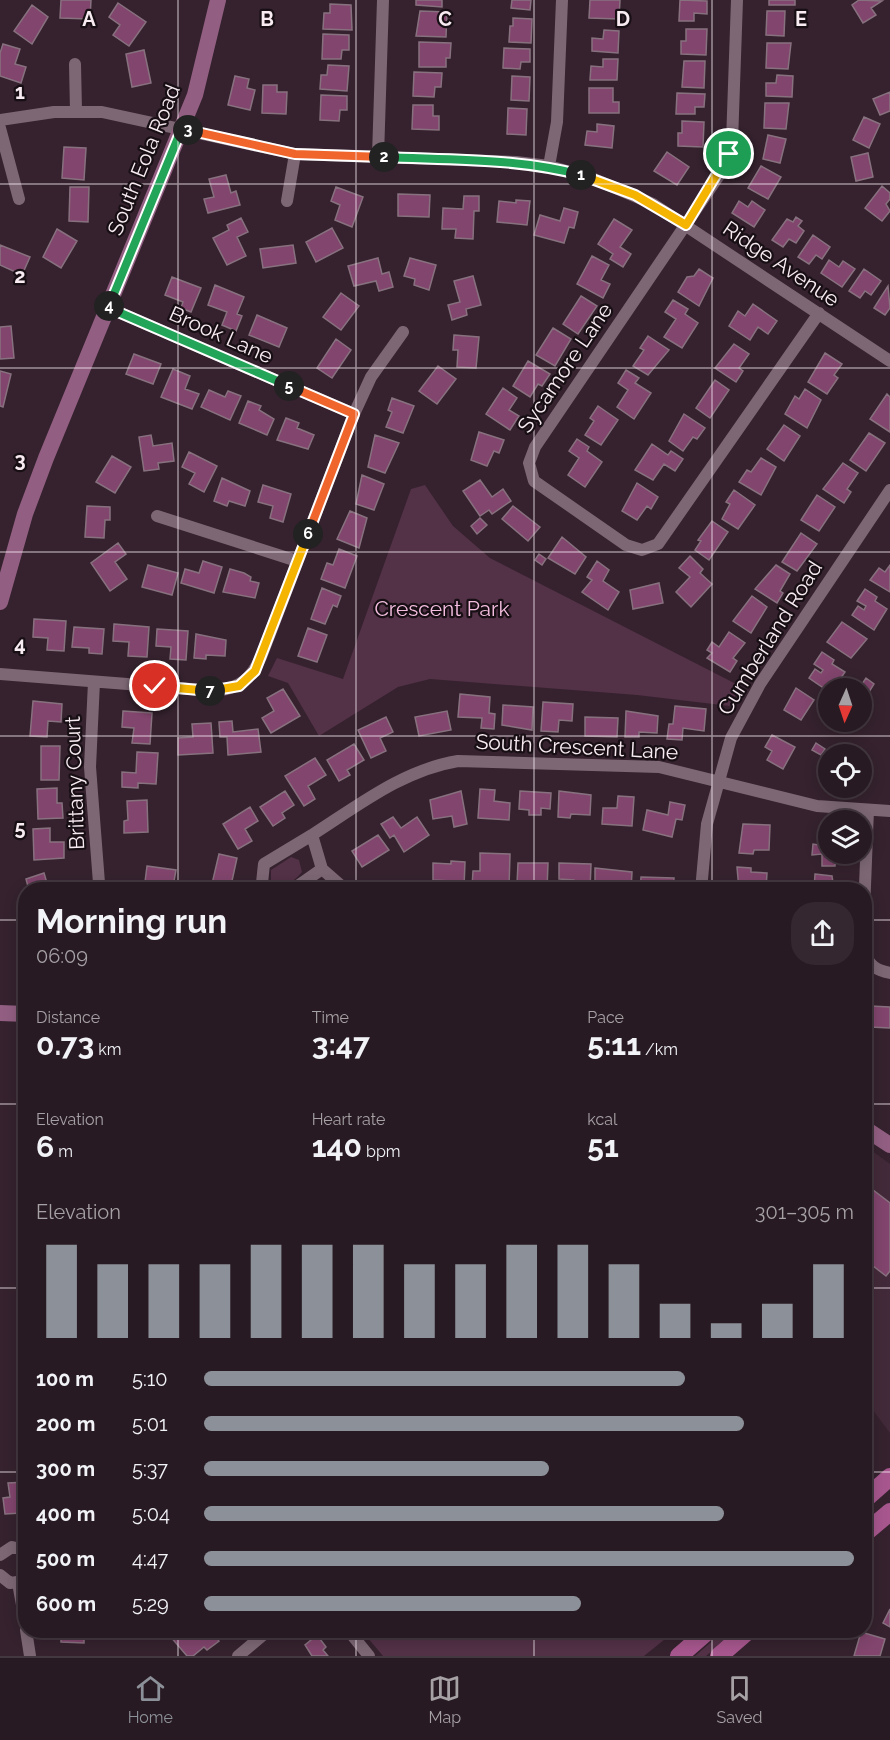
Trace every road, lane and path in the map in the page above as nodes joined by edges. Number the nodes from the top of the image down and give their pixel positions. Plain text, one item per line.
1 (218, 0) edge
2 (383, 0) edge
3 (562, 0) edge
4 (737, 0) edge
5 (75, 64) dead end
6 (76, 111) junction
7 (0, 120) edge
8 (0, 128) edge
9 (182, 128) junction
10 (295, 154) junction
11 (378, 156) junction
12 (549, 166) junction
13 (19, 199) dead end
14 (287, 201) dead end
15 (686, 225) junction
16 (109, 308) junction
17 (819, 313) junction
18 (403, 332) dead end
19 (890, 361) edge
20 (354, 414) junction
21 (890, 490) edge
22 (157, 516) dead end
23 (297, 561) junction
24 (0, 602) edge
25 (0, 674) edge
26 (94, 682) junction
27 (718, 781) junction
28 (868, 810) edge
29 (872, 810) edge
30 (890, 811) edge
31 (312, 835) junction
32 (866, 864) edge
33 (322, 869) junction
34 (99, 882) edge
35 (262, 882) edge
36 (303, 882) edge
37 (337, 882) edge
38 (702, 882) edge
39 (865, 882) edge
40 (872, 966) edge
41 (890, 973) edge
42 (0, 1013) edge
43 (18, 1014) edge
44 (872, 1133) edge
45 (890, 1145) edge
46 (890, 1478) edge
47 (872, 1493) edge
48 (890, 1512) edge
49 (872, 1527) edge
50 (18, 1548) edge
51 (0, 1555) edge
52 (0, 1575) edge
53 (18, 1582) edge
54 (27, 1638) edge
55 (259, 1638) edge
56 (354, 1638) edge
57 (700, 1638) edge
58 (740, 1638) edge
59 (257, 1640) joint
60 (30, 1656) edge
61 (238, 1656) edge
62 (369, 1656) edge
63 (679, 1656) edge
64 (719, 1656) edge

1 - 9 street, South Eola Road
2 - 11 street
3 - 12 street
4 - 15 street
5 - 6 street
6 - 7 street, Ridge Avenue
6 - 9 street, Ridge Avenue
8 - 13 street
9 - 10 street, Ridge Avenue
9 - 16 street, South Eola Road
10 - 11 street, Ridge Avenue
10 - 14 street
11 - 12 street, Ridge Avenue
12 - 15 street, Ridge Avenue
15 - 17 street, Ridge Avenue
15 - 17 street, Sycamore Lane
16 - 20 street, Brook Lane
16 - 24 street, South Eola Road
17 - 19 street, Ridge Avenue
18 - 20 street
20 - 23 street
21 - 27 street, Cumberland Road
22 - 23 street
23 - 26 street
25 - 26 street
26 - 34 street, Brittany Court
27 - 28 street, South Crescent Lane
27 - 31 street, South Crescent Lane
27 - 38 street, Cumberland Road
29 - 30 street, South Crescent Lane
31 - 33 street
31 - 35 street, South Crescent Lane
32 - 39 street
33 - 36 street
33 - 37 street
40 - 41 street
42 - 43 street
44 - 45 street
46 - 47 main road
48 - 49 main road
50 - 51 street
52 - 53 street
54 - 60 street
55 - 59 street
56 - 62 street
57 - 63 main road
58 - 64 main road
59 - 61 street

